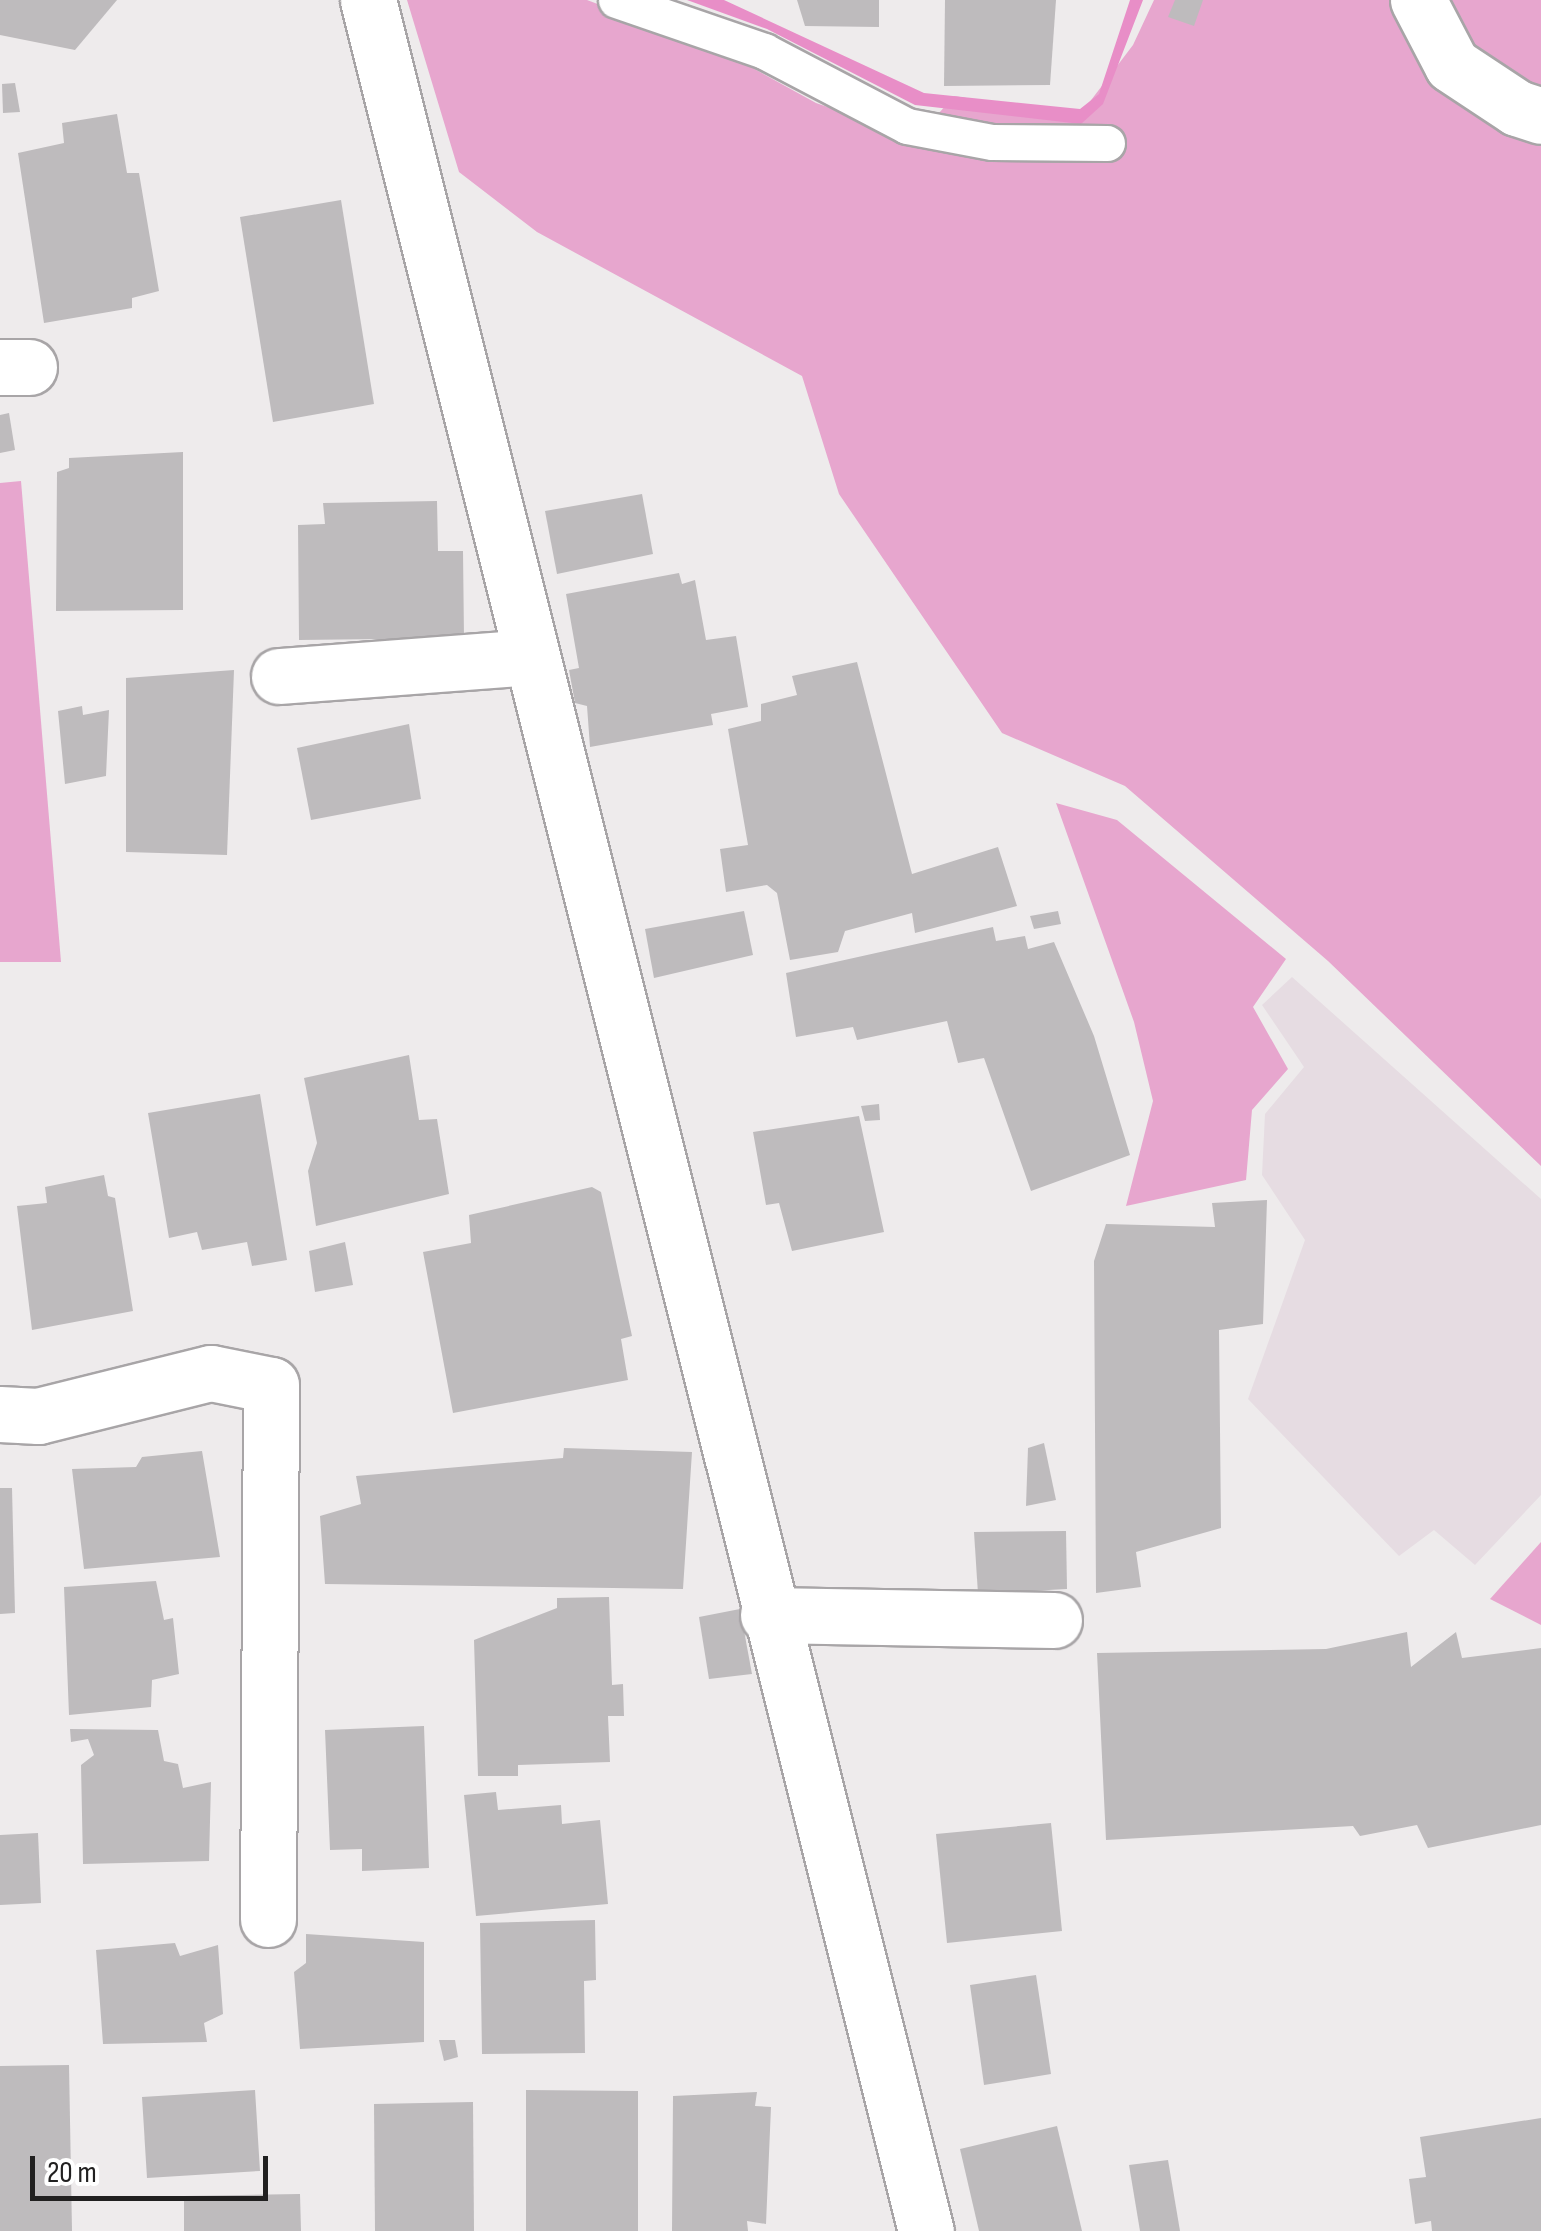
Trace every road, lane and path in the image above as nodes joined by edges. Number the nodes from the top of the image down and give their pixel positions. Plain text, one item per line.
1 (368, 0) edge
2 (616, 0) edge
3 (1418, 0) edge
4 (1541, 116) edge
5 (1107, 143) dead end
6 (530, 657) junction
7 (279, 676) dead end
8 (0, 1414) edge
9 (768, 1615) junction
10 (1054, 1620) dead end
11 (268, 1920) dead end
12 (926, 2231) edge

1 - 6 street
2 - 5 lane
3 - 4 street
6 - 7 street
6 - 9 street
8 - 11 street
9 - 10 street
9 - 12 street

